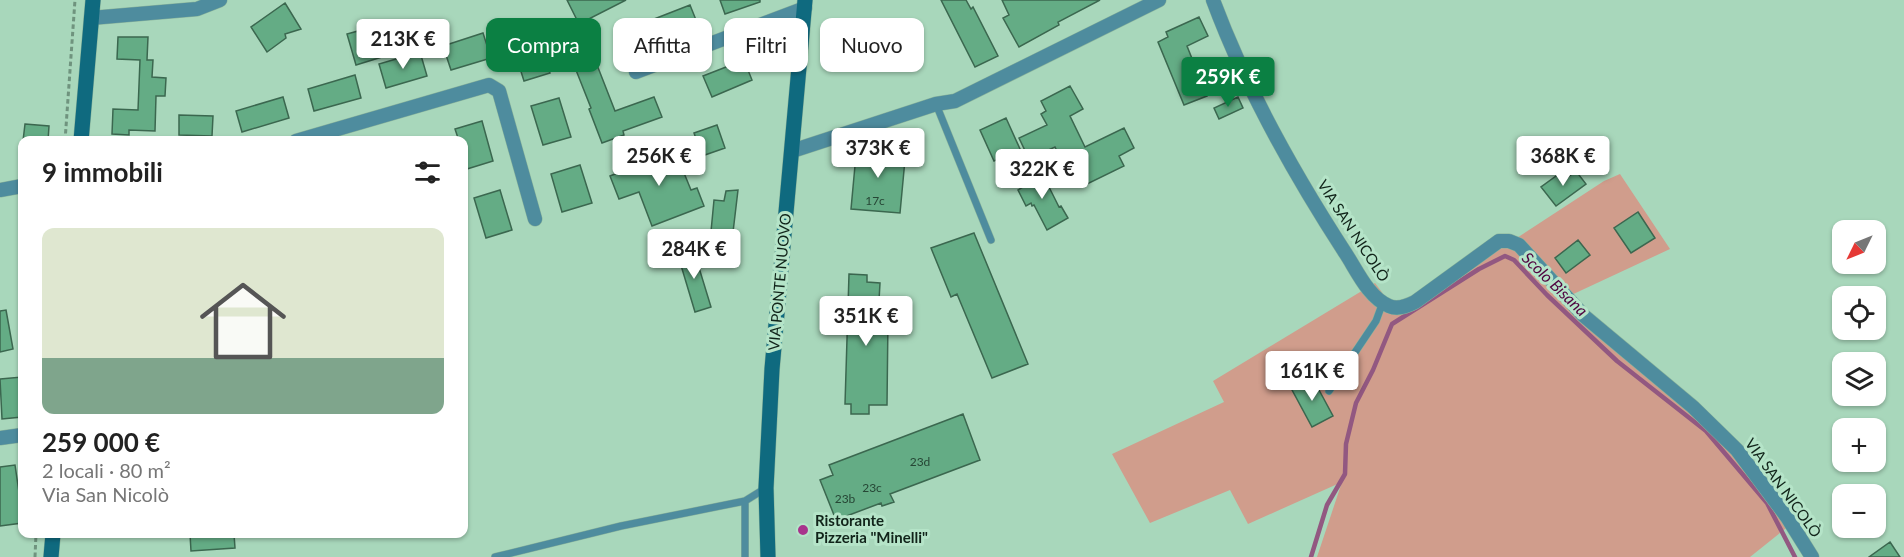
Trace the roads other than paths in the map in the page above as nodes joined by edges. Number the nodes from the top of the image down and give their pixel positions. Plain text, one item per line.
1 (93, 0) edge
2 (220, 0) edge
3 (1159, 0) edge
4 (1213, 0) edge
5 (805, 4) edge
6 (91, 18) junction
7 (712, 41) edge
8 (936, 104) junction
9 (81, 136) edge
10 (313, 136) edge
11 (792, 151) junction
12 (18, 187) edge
13 (0, 190) edge
14 (535, 219) dead end
15 (991, 240) dead end
16 (1383, 302) junction
17 (1329, 391) dead end
18 (18, 436) edge
19 (0, 438) edge
20 (766, 488) junction
21 (745, 501) junction
22 (53, 538) edge
23 (51, 557) edge
24 (495, 557) edge
25 (746, 557) edge
26 (768, 557) edge
27 (1812, 557) edge

1 - 6 main road
2 - 6 street
3 - 8 street
4 - 16 street, VIA SAN NICOLÒ
5 - 7 street, VIA PONTE NUOVO
5 - 11 main road, VIA PONTE NUOVO
6 - 9 main road
8 - 11 street
8 - 15 lane
10 - 14 street
11 - 20 main road, VIA PONTE NUOVO
12 - 13 street
16 - 17 lane
16 - 27 street, VIA SAN NICOLÒ
18 - 19 street
20 - 21 lane
20 - 26 main road, VIA PONTE NUOVO
21 - 24 lane
21 - 25 lane
22 - 23 main road

